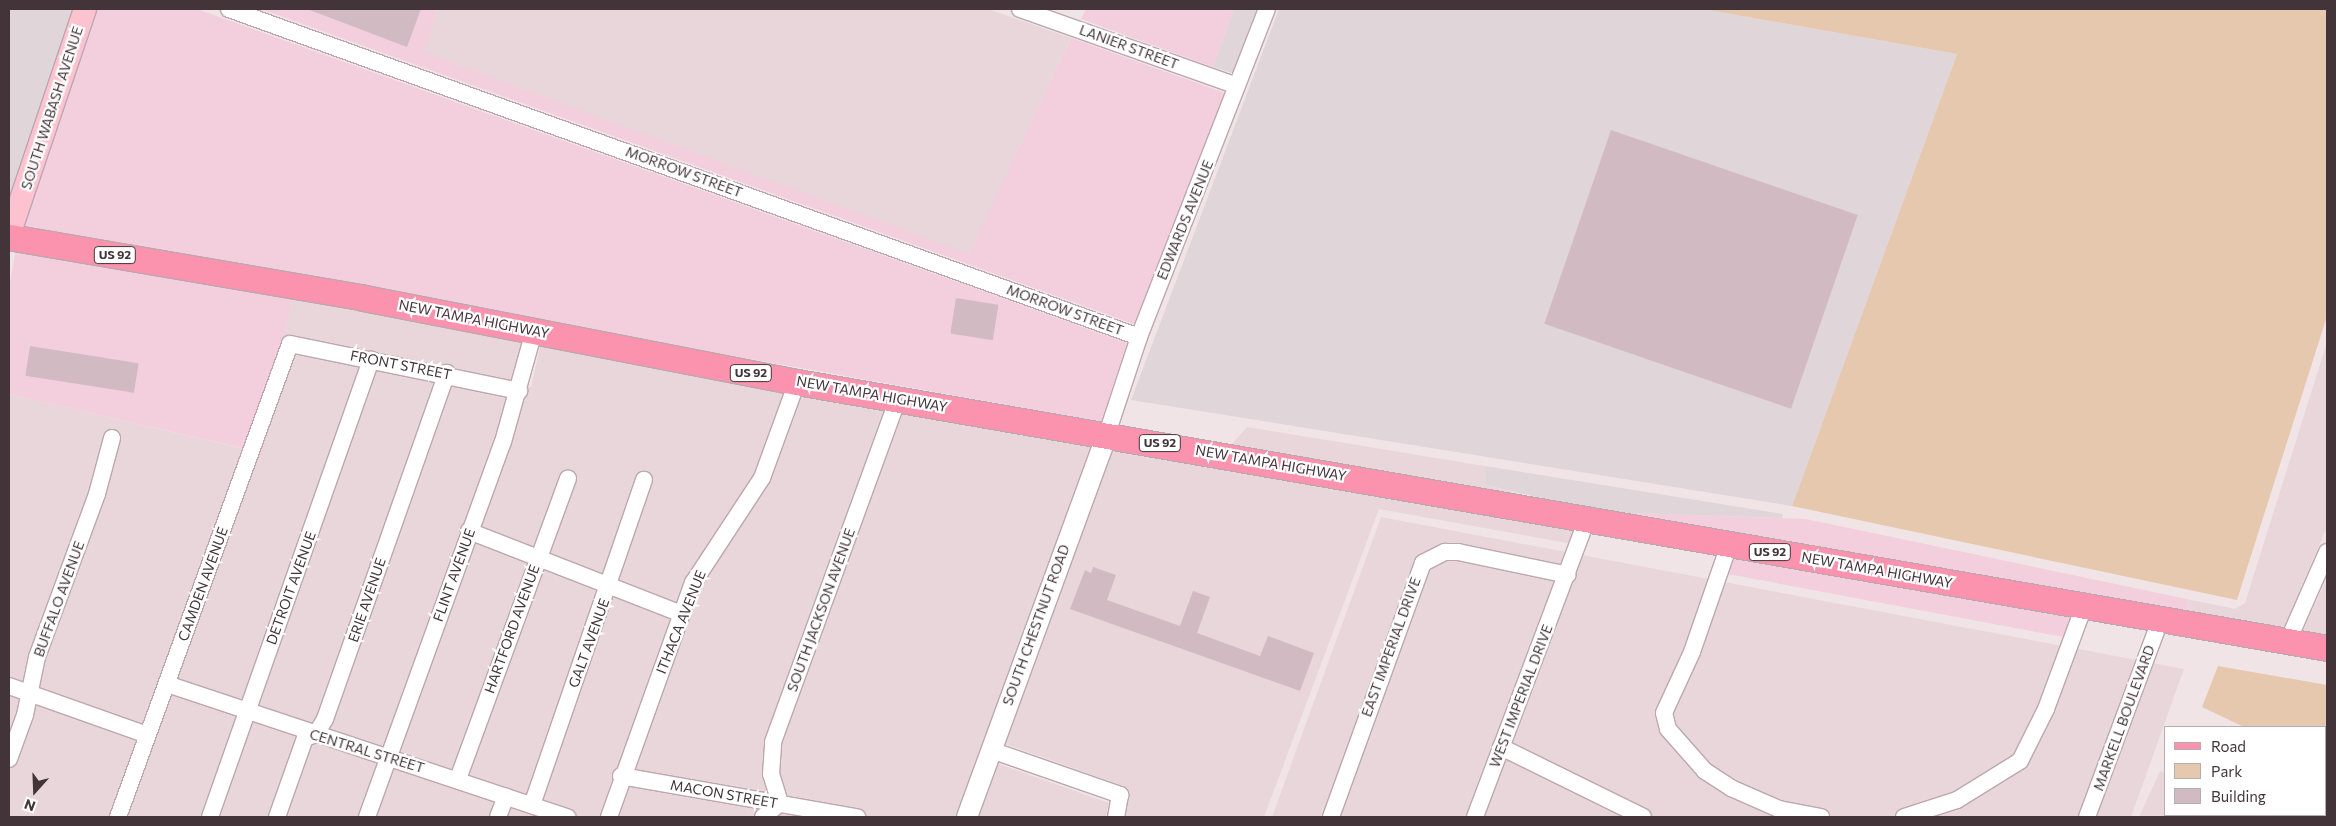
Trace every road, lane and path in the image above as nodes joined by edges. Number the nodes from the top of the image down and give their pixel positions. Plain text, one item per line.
1 (85, 9) edge
2 (229, 9) edge
3 (1020, 9) edge
4 (1267, 9) edge
5 (1238, 86) junction
6 (9, 236) edge
7 (534, 331) junction
8 (1139, 336) junction
9 (287, 351) joint
10 (371, 359) junction
11 (447, 374) junction
12 (797, 382) junction
13 (519, 391) junction
14 (898, 399) junction
15 (1107, 434) junction
16 (112, 438) dead end
17 (568, 479) dead end
18 (644, 480) dead end
19 (1586, 521) junction
20 (469, 531) junction
21 (1728, 544) junction
22 (2327, 552) edge
23 (538, 558) junction
24 (1568, 575) junction
25 (609, 588) junction
26 (2084, 606) junction
27 (682, 614) junction
28 (2161, 618) junction
29 (2288, 641) junction
30 (2327, 648) edge
31 (167, 684) junction
32 (9, 686) edge
33 (30, 694) junction
34 (247, 713) junction
35 (316, 734) junction
36 (147, 735) junction
37 (1501, 747) junction
38 (991, 750) junction
39 (388, 758) junction
40 (9, 759) edge
41 (621, 776) junction
42 (458, 779) junction
43 (506, 796) junction
44 (780, 803) junction
45 (532, 805) junction
46 (1635, 815) edge
47 (118, 817) edge
48 (210, 817) edge
49 (277, 817) edge
50 (367, 817) edge
51 (498, 817) edge
52 (566, 817) edge
53 (609, 817) edge
54 (763, 817) edge
55 (857, 817) edge
56 (967, 817) edge
57 (1116, 817) edge
58 (1331, 817) edge
59 (1475, 817) edge
60 (1821, 817) edge
61 (1904, 817) edge
62 (2087, 817) edge

1 - 6 main road, SOUTH WABASH AVENUE
2 - 8 street, MORROW STREET
3 - 5 street, LANIER STREET
4 - 5 street, EDWARDS AVENUE
5 - 8 street, EDWARDS AVENUE
6 - 7 main road, NEW TAMPA HIGHWAY / US 92
7 - 12 main road, NEW TAMPA HIGHWAY / US 92
7 - 13 street, FLINT AVENUE
8 - 15 street, EDWARDS AVENUE
9 - 10 street, FRONT STREET
9 - 31 street, CAMDEN AVENUE
10 - 11 street, FRONT STREET
10 - 34 street, DETROIT AVENUE
11 - 13 street, FRONT STREET
11 - 35 street, ERIE AVENUE
12 - 14 main road, NEW TAMPA HIGHWAY / US 92
12 - 27 street, ITHACA AVENUE
13 - 20 street, FLINT AVENUE
14 - 15 main road, NEW TAMPA HIGHWAY / US 92
14 - 44 street, SOUTH JACKSON AVENUE
15 - 19 main road, NEW TAMPA HIGHWAY / US 92
15 - 38 street, SOUTH CHESTNUT ROAD
16 - 33 street, BUFFALO AVENUE
17 - 23 street, HARTFORD AVENUE
18 - 25 street, GALT AVENUE
19 - 21 main road, NEW TAMPA HIGHWAY / US 92
19 - 24 street, WEST IMPERIAL DRIVE
20 - 23 street
20 - 39 street, FLINT AVENUE
21 - 26 main road, NEW TAMPA HIGHWAY / US 92
21 - 60 street
22 - 29 street
23 - 25 street
23 - 42 street, HARTFORD AVENUE
24 - 37 street, WEST IMPERIAL DRIVE
24 - 58 street, EAST IMPERIAL DRIVE
25 - 27 street
25 - 45 street, GALT AVENUE
26 - 28 main road, NEW TAMPA HIGHWAY / US 92
26 - 61 street
27 - 41 street, ITHACA AVENUE
28 - 29 main road, NEW TAMPA HIGHWAY / US 92
28 - 62 street, MARKELL BOULEVARD
29 - 30 main road, NEW TAMPA HIGHWAY / US 92
31 - 34 street, CENTRAL STREET
31 - 36 street, CAMDEN AVENUE
32 - 33 street
33 - 36 street
33 - 40 street, BUFFALO AVENUE
34 - 35 street, CENTRAL STREET
34 - 48 street, DETROIT AVENUE
35 - 39 street, CENTRAL STREET
35 - 49 street, ERIE AVENUE
36 - 47 street, CAMDEN AVENUE
37 - 46 street
37 - 59 street, WEST IMPERIAL DRIVE
38 - 56 street, SOUTH CHESTNUT ROAD
38 - 57 street
39 - 42 street, CENTRAL STREET
39 - 50 street, FLINT AVENUE
41 - 44 street, MACON STREET
41 - 53 street, ITHACA AVENUE
42 - 43 street, CENTRAL STREET
43 - 45 street, CENTRAL STREET
43 - 51 street
44 - 54 street
44 - 55 street, MACON STREET
45 - 52 street, CENTRAL STREET

